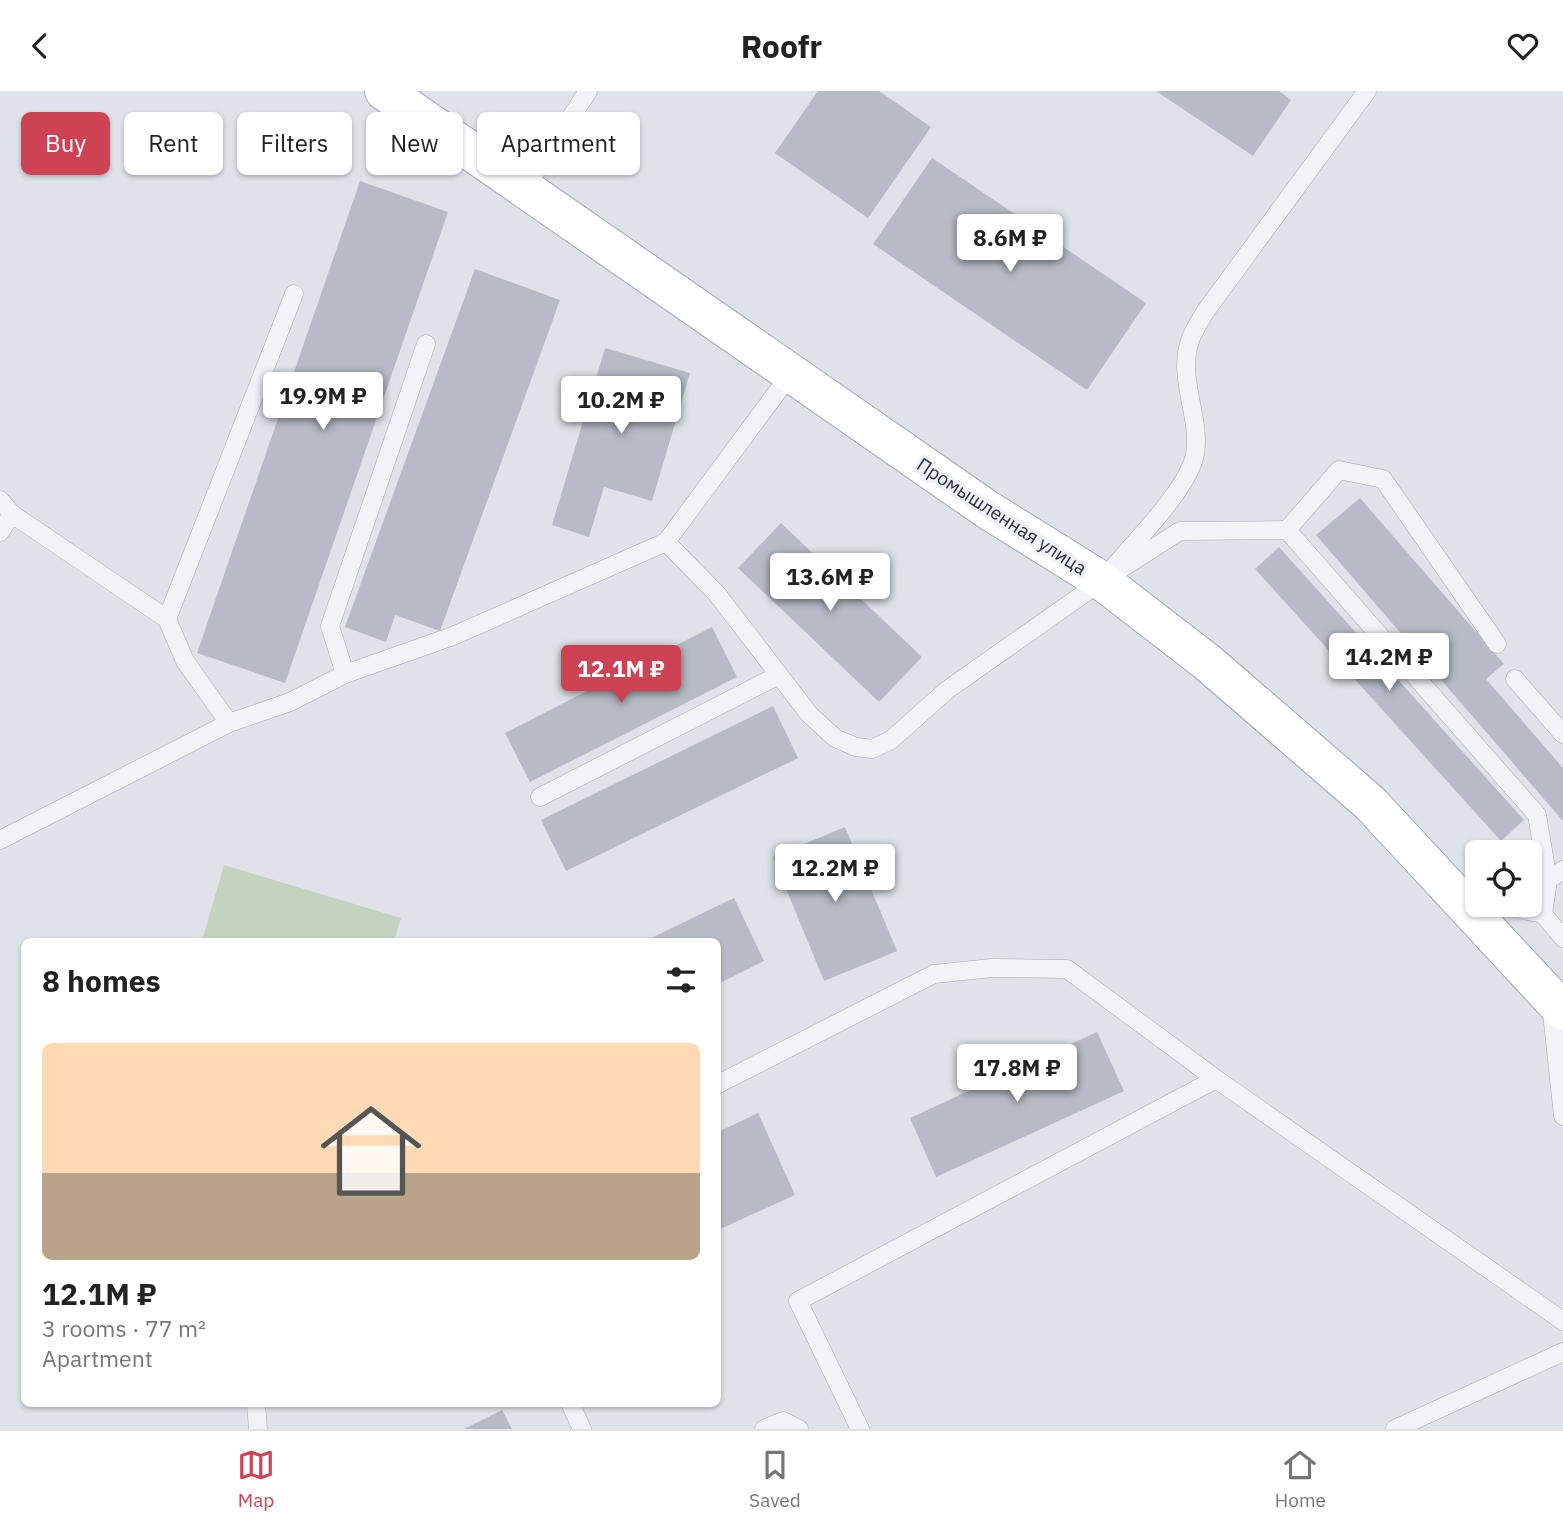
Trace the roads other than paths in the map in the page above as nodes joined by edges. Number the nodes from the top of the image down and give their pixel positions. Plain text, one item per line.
1 (384, 91) edge
2 (588, 91) edge
3 (1367, 91) edge
4 (525, 188) junction
5 (294, 294) dead end
6 (426, 344) dead end
7 (792, 372) junction
8 (6, 507) edge
9 (1287, 530) junction
10 (0, 532) edge
11 (666, 542) junction
12 (1102, 581) junction
13 (167, 618) junction
14 (1497, 644) dead end
15 (345, 674) junction
16 (779, 675) junction
17 (1515, 679) dead end
18 (229, 723) junction
19 (1563, 734) edge
20 (540, 797) dead end
21 (0, 839) edge
22 (1555, 875) edge
23 (1465, 896) edge
24 (1543, 914) joint
25 (1483, 917) edge
26 (1563, 938) edge
27 (1557, 1004) edge
28 (1216, 1079) junction
29 (721, 1082) edge
30 (1563, 1116) edge
31 (1563, 1321) edge
32 (1563, 1352) edge
33 (256, 1407) edge
34 (572, 1407) edge
35 (858, 1428) edge
36 (258, 1429) edge
37 (582, 1429) edge
38 (764, 1429) edge
39 (799, 1429) edge
40 (1395, 1429) edge

1 - 4 main road, Промышленная улица
2 - 4 lane
3 - 12 lane
4 - 7 main road, Промышленная улица
5 - 13 lane
6 - 15 lane
7 - 11 lane
7 - 12 main road, Промышленная улица
8 - 10 lane
8 - 13 lane
9 - 12 lane
9 - 14 lane
9 - 22 lane
11 - 15 lane
11 - 16 lane
12 - 16 lane
12 - 23 main road, Промышленная улица
13 - 18 lane
15 - 18 lane
16 - 20 lane
17 - 19 lane
18 - 21 lane
22 - 24 lane
24 - 26 lane
25 - 27 main road, Промышленная улица
27 - 30 lane
28 - 29 lane
28 - 31 lane
28 - 35 lane
32 - 40 lane
33 - 36 lane
34 - 37 lane
38 - 39 lane

